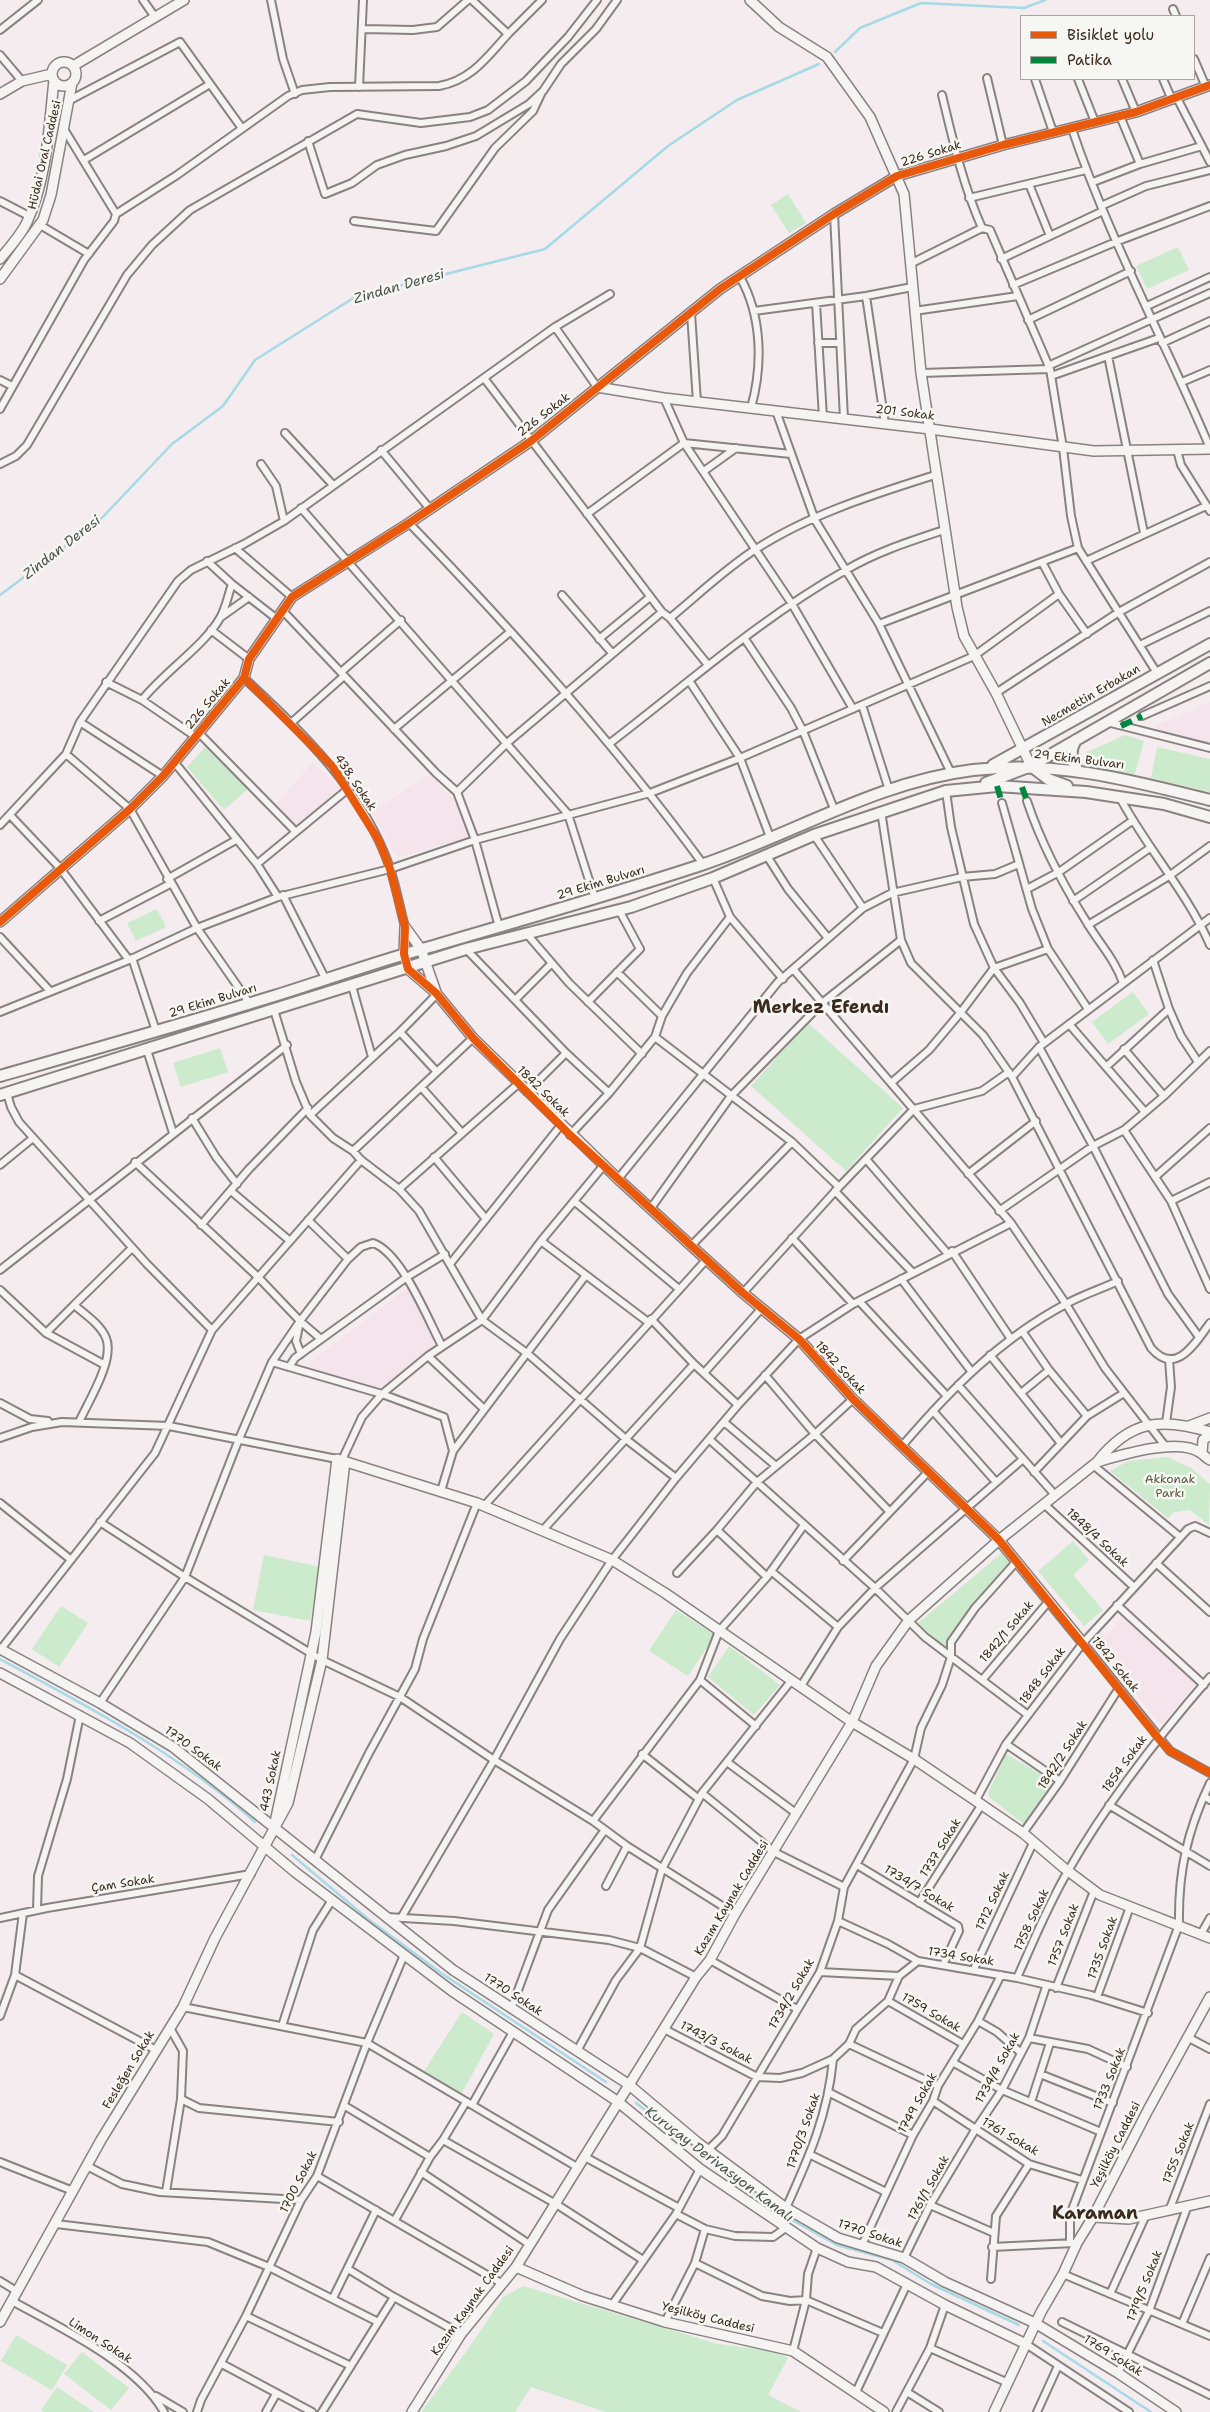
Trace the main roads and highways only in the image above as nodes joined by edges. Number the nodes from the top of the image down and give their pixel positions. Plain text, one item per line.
1 (1210, 644) edge
2 (1210, 664) edge
3 (1076, 740) junction
4 (1031, 766) junction
5 (983, 769) junction
6 (1078, 771) junction
7 (961, 790) junction
8 (1086, 792) junction
9 (1210, 800) edge
10 (1210, 817) edge
11 (0, 1076) edge
12 (4, 1094) edge

1 - 5 main road, Necmettin Erbakan
2 - 3 main road
3 - 4 main road
3 - 6 main road
4 - 5 main road, 29 Ekim Bulvarı
4 - 6 main road, 29 Ekim Bulvarı
4 - 7 main road
4 - 8 main road
5 - 11 main road, 29 Ekim Bulvarı
6 - 9 main road, 29 Ekim Bulvarı
7 - 8 main road
7 - 12 main road
8 - 10 main road

